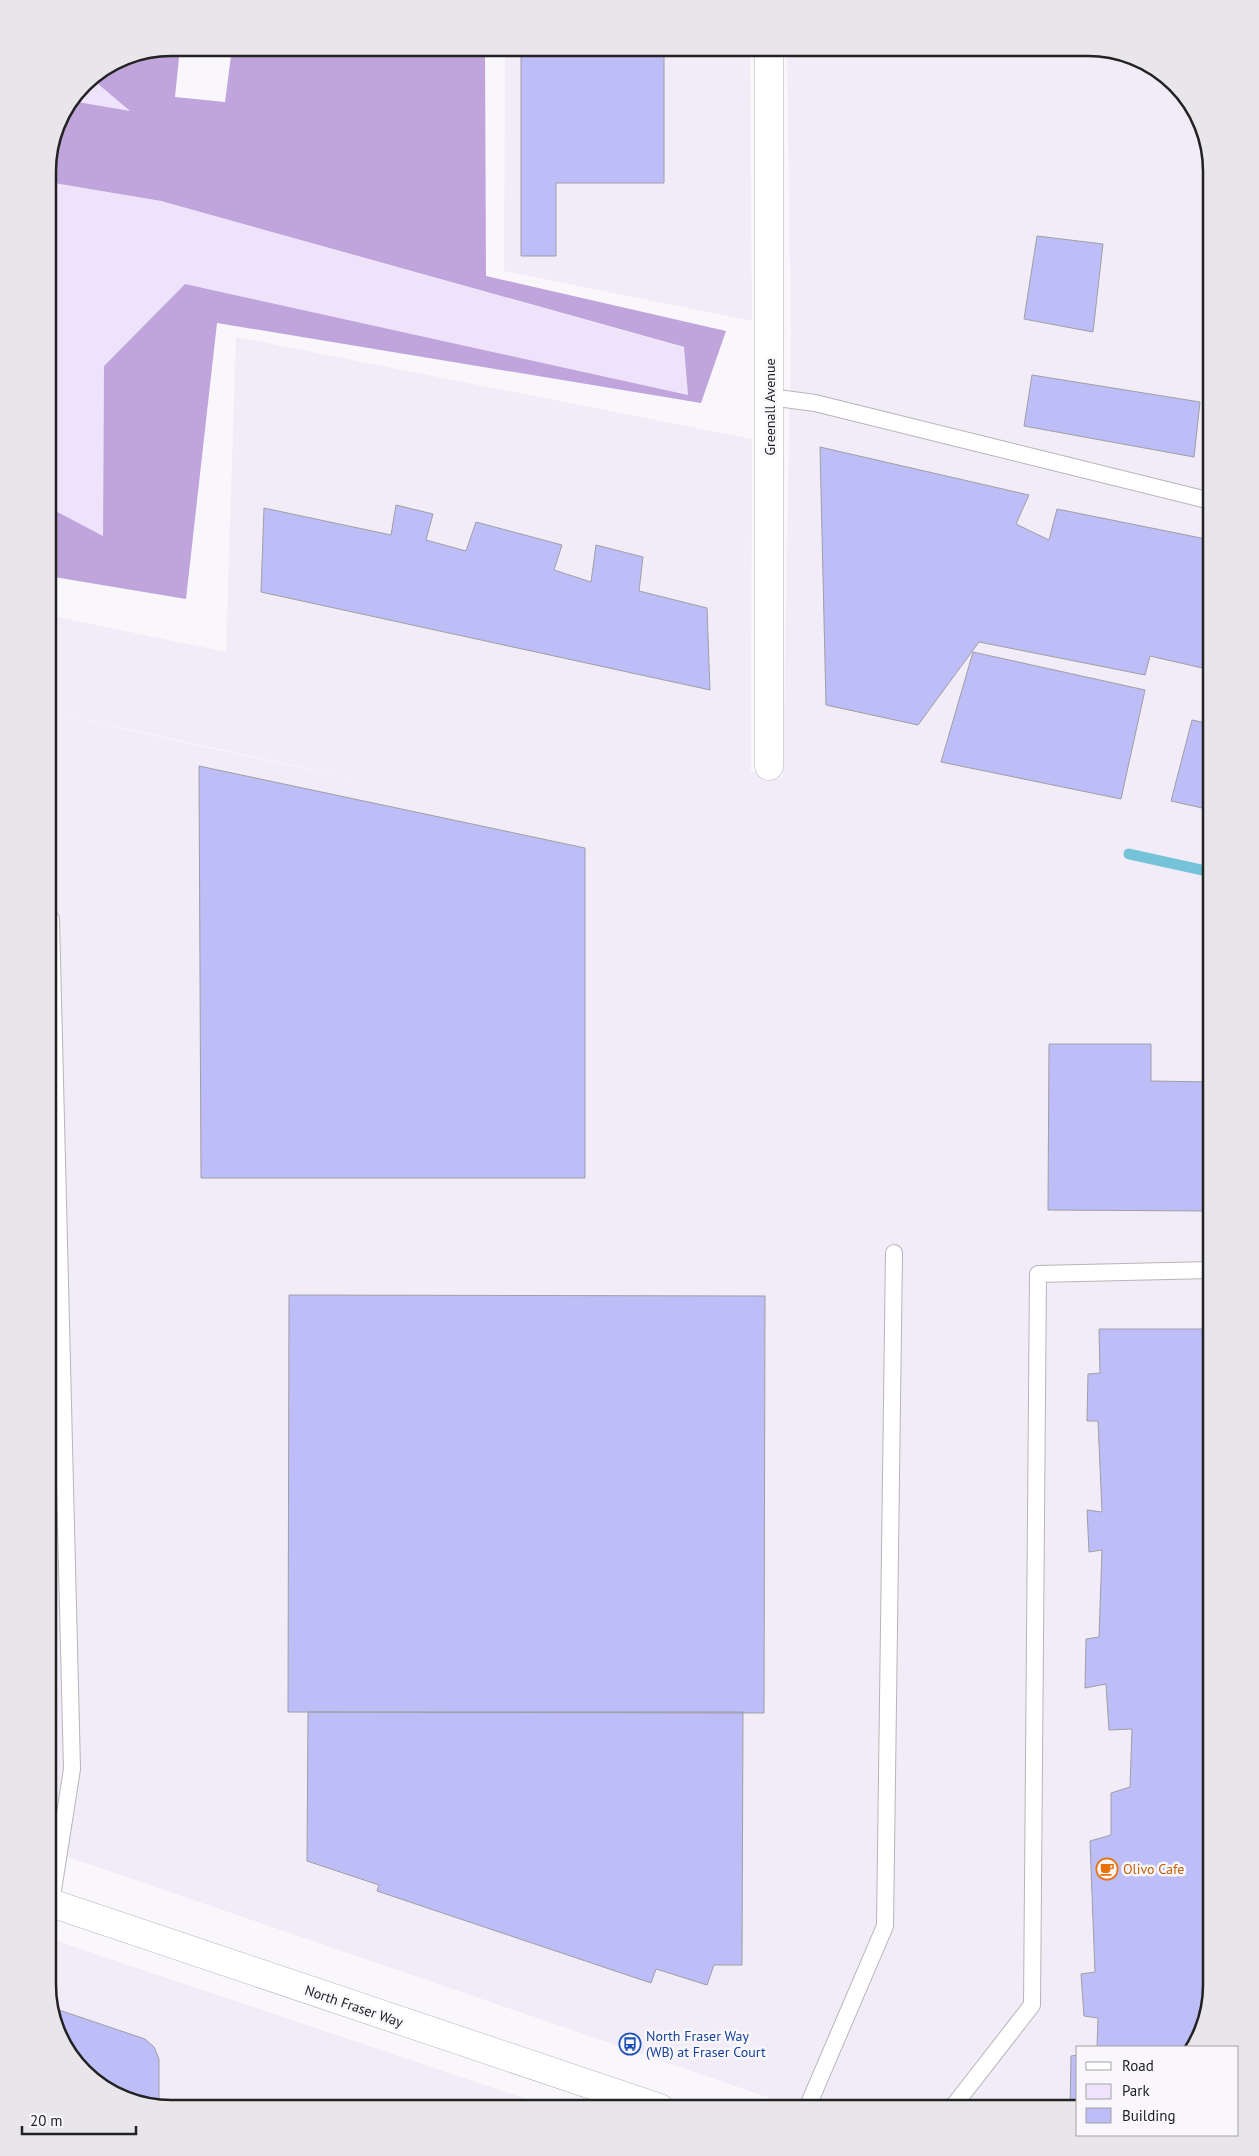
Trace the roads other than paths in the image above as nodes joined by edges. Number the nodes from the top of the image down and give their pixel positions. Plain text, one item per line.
1 (769, 56) edge
2 (770, 397) junction
3 (1203, 499) edge
4 (769, 766) dead end
5 (56, 1121) edge
6 (894, 1254) dead end
7 (1203, 1270) edge
8 (56, 1862) edge
9 (56, 1905) edge
10 (636, 2100) edge
11 (810, 2100) edge
12 (959, 2100) edge

1 - 2 street, Greenall Avenue
2 - 3 lane
2 - 4 street, Greenall Avenue
5 - 8 lane
6 - 11 lane
7 - 12 lane
9 - 10 street, North Fraser Way

